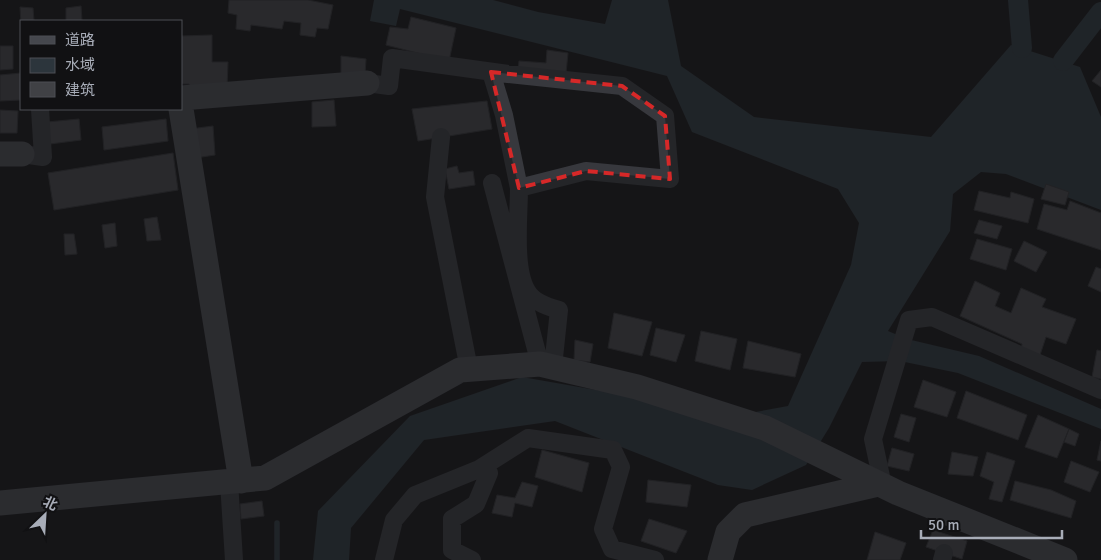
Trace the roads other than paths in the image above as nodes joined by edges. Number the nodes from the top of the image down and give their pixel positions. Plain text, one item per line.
1 (491, 72) junction
2 (366, 83) joint
3 (182, 98) edge
4 (40, 110) edge
5 (181, 110) edge
6 (441, 137) dead end
7 (11, 154) edge
8 (492, 183) dead end
9 (520, 188) junction
10 (547, 366) junction
11 (469, 369) junction
12 (1101, 390) edge
13 (479, 469) junction
14 (235, 481) junction
15 (880, 485) junction
16 (0, 503) edge
17 (610, 554) edge
18 (234, 560) edge
19 (384, 560) edge
20 (472, 560) edge
21 (656, 560) edge
22 (720, 560) edge
23 (1065, 560) edge

1 - 2 street
1 - 9 street
1 - 9 street
2 - 3 street
4 - 7 street
5 - 14 street
6 - 11 street
8 - 10 street
9 - 10 street
10 - 11 street
10 - 15 street
11 - 14 street
12 - 15 street
13 - 17 street
13 - 19 street
13 - 20 street
14 - 16 street
14 - 18 street
15 - 22 street
15 - 23 street
17 - 21 street

